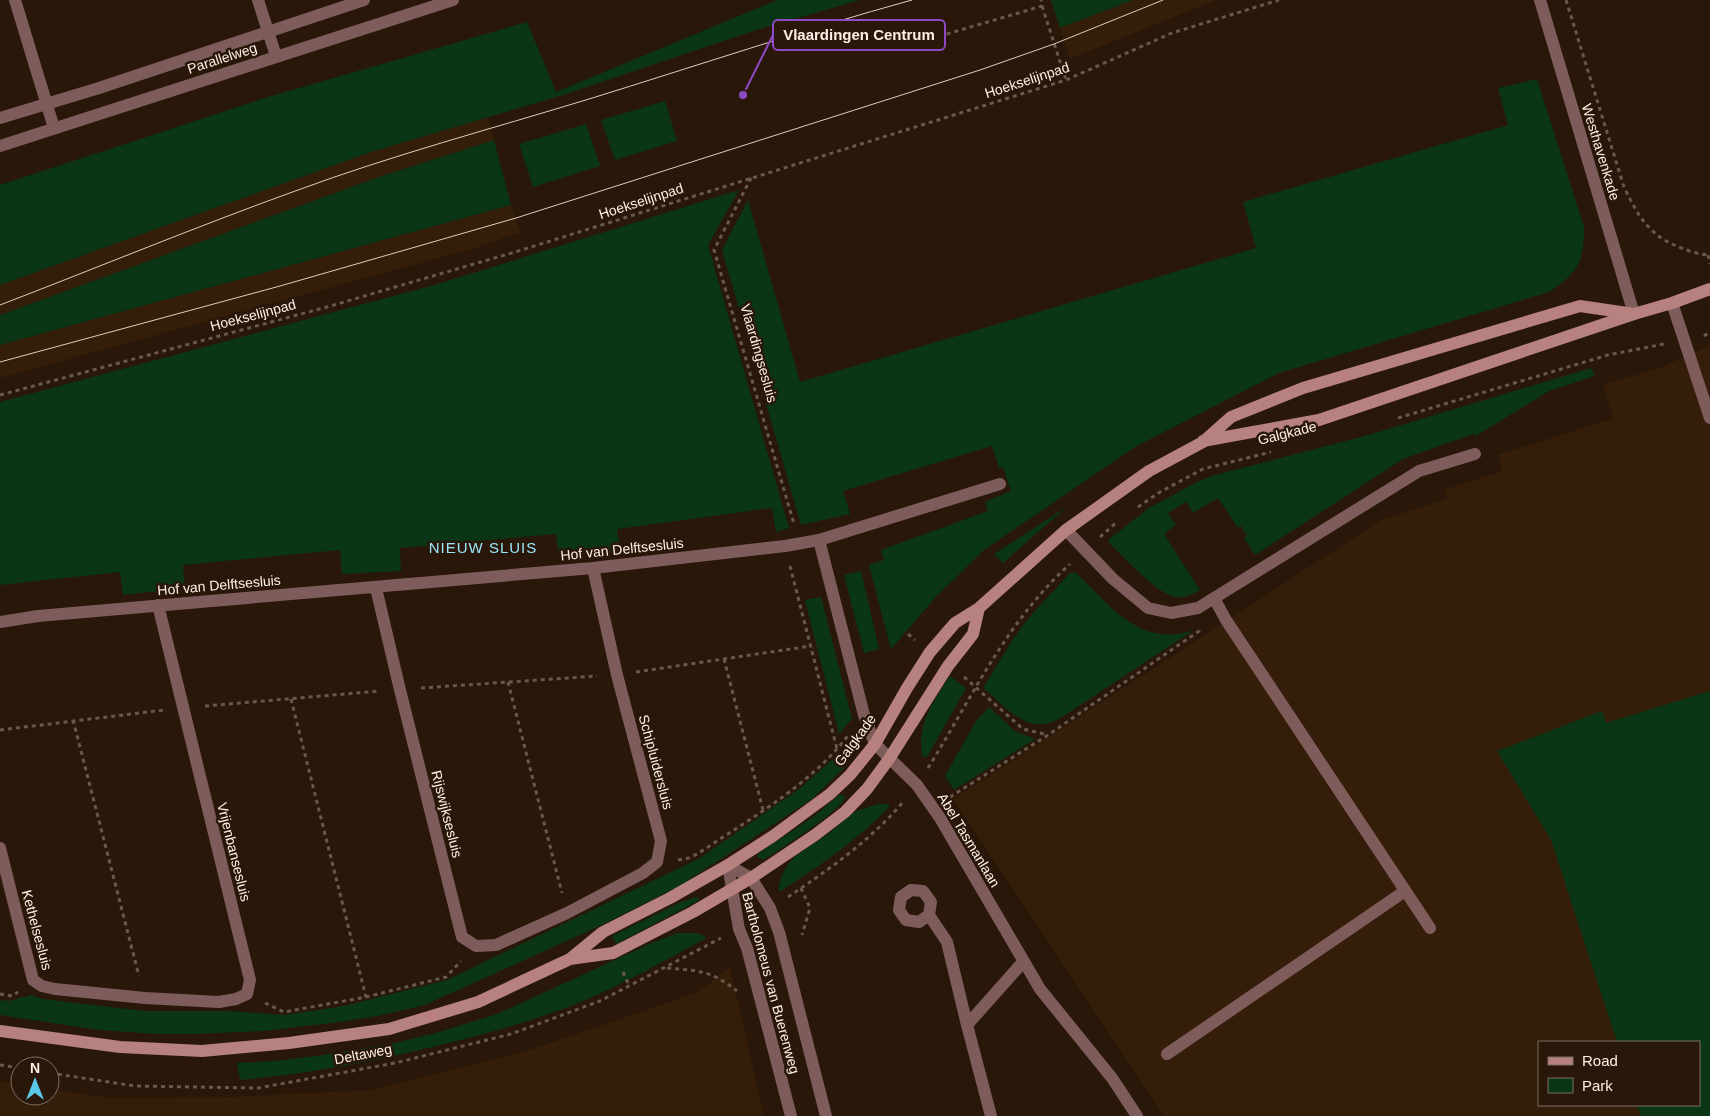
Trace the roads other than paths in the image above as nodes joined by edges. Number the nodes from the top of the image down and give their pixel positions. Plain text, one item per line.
1 (14, 0) edge
2 (258, 0) edge
3 (364, 0) edge
4 (453, 0) edge
5 (1540, 0) edge
6 (268, 33) junction
7 (276, 56) junction
8 (46, 103) junction
9 (0, 118) edge
10 (54, 128) junction
11 (0, 146) edge
12 (1710, 289) edge
13 (1672, 303) junction
14 (1634, 314) junction
15 (1710, 418) edge
16 (1203, 442) junction
17 (1475, 454) dead end
18 (1000, 484) dead end
19 (1066, 530) junction
20 (820, 540) junction
21 (593, 568) junction
22 (376, 588) junction
23 (1214, 598) junction
24 (158, 605) junction
25 (979, 608) junction
26 (0, 622) edge
27 (875, 744) junction
28 (890, 759) junction
29 (0, 848) edge
30 (728, 864) junction
31 (751, 878) junction
32 (731, 890) junction
33 (1405, 891) junction
34 (567, 913) joint
35 (929, 914) dead end
36 (1430, 928) dead end
37 (570, 959) junction
38 (1023, 962) junction
39 (139, 998) joint
40 (967, 1025) junction
41 (0, 1031) edge
42 (1167, 1054) dead end
43 (792, 1116) edge
44 (826, 1116) edge
45 (991, 1116) edge
46 (1137, 1116) edge

1 - 8 street
2 - 6 street
3 - 6 street, Parallelweg
4 - 7 street, Parallelweg
5 - 14 street, Westhavenkade
6 - 7 street
6 - 8 street, Parallelweg
7 - 10 street, Parallelweg
8 - 9 street, Parallelweg
8 - 10 street
10 - 11 street, Parallelweg
12 - 13 main road, Galgkade
13 - 14 main road, Galgkade
13 - 15 street
14 - 16 main road, Galgkade
14 - 16 main road, Galgkade
16 - 19 main road, Galgkade
17 - 23 street
18 - 20 street, Hof van Delftsesluis
19 - 23 street
19 - 25 main road, Galgkade
20 - 21 street, Hof van Delftsesluis
20 - 27 street
21 - 22 street, Hof van Delftsesluis
21 - 34 street, Schipluidersluis
22 - 24 street, Hof van Delftsesluis
22 - 34 street, Rijswijksesluis
23 - 33 street
24 - 26 street, Hof van Delftsesluis
24 - 39 street, Vrijenbansesluis
25 - 27 main road, Galgkade
25 - 28 main road
27 - 28 street, Abel Tasmanlaan
27 - 30 main road, Galgkade
28 - 31 main road
28 - 38 street, Abel Tasmanlaan
29 - 39 street, Kethelsesluis
30 - 31 street, Bartholomeus van Buerenweg
30 - 32 street, Bartholomeus van Buerenweg
30 - 37 main road, Deltaweg
31 - 32 main road, Deltaweg
31 - 44 street, Bartholomeus van Buerenweg
32 - 37 main road, Deltaweg
32 - 43 street, Bartholomeus van Buerenweg
33 - 36 street
33 - 42 street
35 - 40 street
37 - 41 main road, Deltaweg
38 - 40 street
38 - 46 street, Abel Tasmanlaan
40 - 45 street

